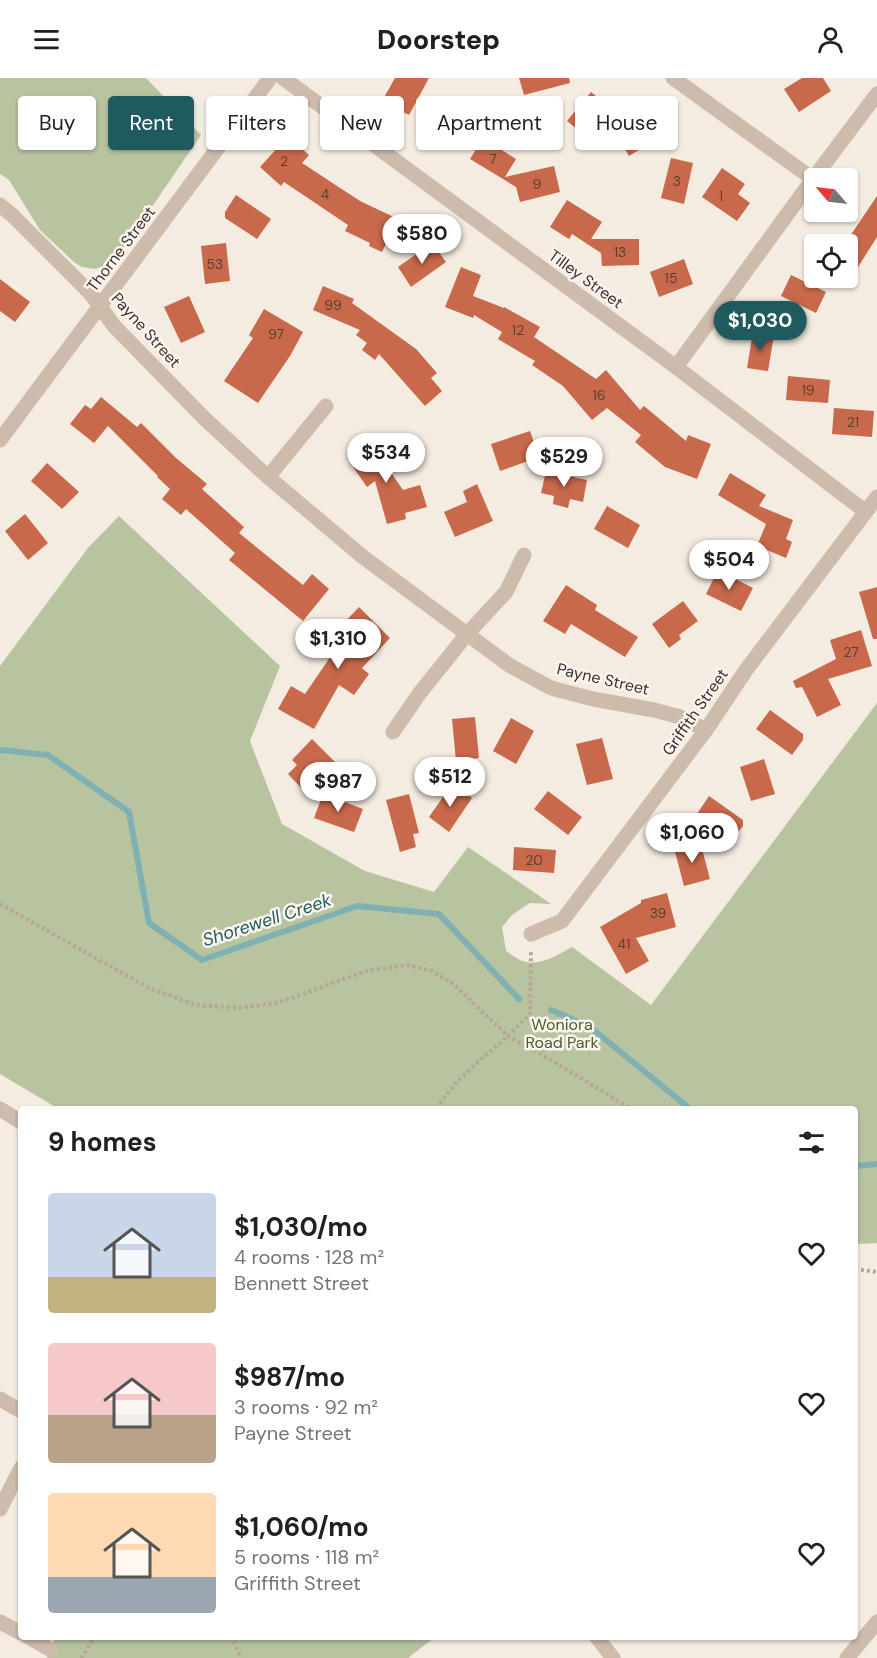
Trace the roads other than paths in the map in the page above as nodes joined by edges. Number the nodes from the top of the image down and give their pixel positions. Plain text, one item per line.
1 (270, 78) edge
2 (284, 78) edge
3 (673, 78) edge
4 (877, 94) edge
5 (821, 168) edge
6 (804, 173) edge
7 (804, 191) edge
8 (0, 205) edge
9 (100, 308) junction
10 (676, 367) junction
11 (326, 406) dead end
12 (0, 440) edge
13 (268, 477) junction
14 (877, 497) edge
15 (866, 512) junction
16 (524, 555) dead end
17 (467, 634) junction
18 (706, 730) junction
19 (393, 732) dead end
20 (531, 934) road end
21 (0, 1109) edge
22 (18, 1120) edge
23 (0, 1399) edge
24 (18, 1410) edge
25 (18, 1474) edge
26 (0, 1509) edge
27 (0, 1622) edge
28 (877, 1622) edge
29 (18, 1632) edge
30 (34, 1640) edge
31 (599, 1640) edge
32 (51, 1650) dead end
33 (613, 1658) edge
34 (848, 1658) edge

1 - 9 street, Thorne Street
2 - 10 street, Tilley Street
3 - 6 street
4 - 5 street
7 - 10 street
8 - 9 street, Payne Street
9 - 12 street, Thorne Street
9 - 13 street, Payne Street
10 - 15 street, Tilley Street
11 - 13 street
13 - 17 street, Payne Street
14 - 15 street, Griffith Street
15 - 18 street, Griffith Street
16 - 17 street
17 - 18 street, Payne Street
17 - 19 street
18 - 20 street, Griffith Street
21 - 22 street
23 - 24 street
25 - 26 street
27 - 29 street
28 - 34 street
30 - 32 street
31 - 33 street

